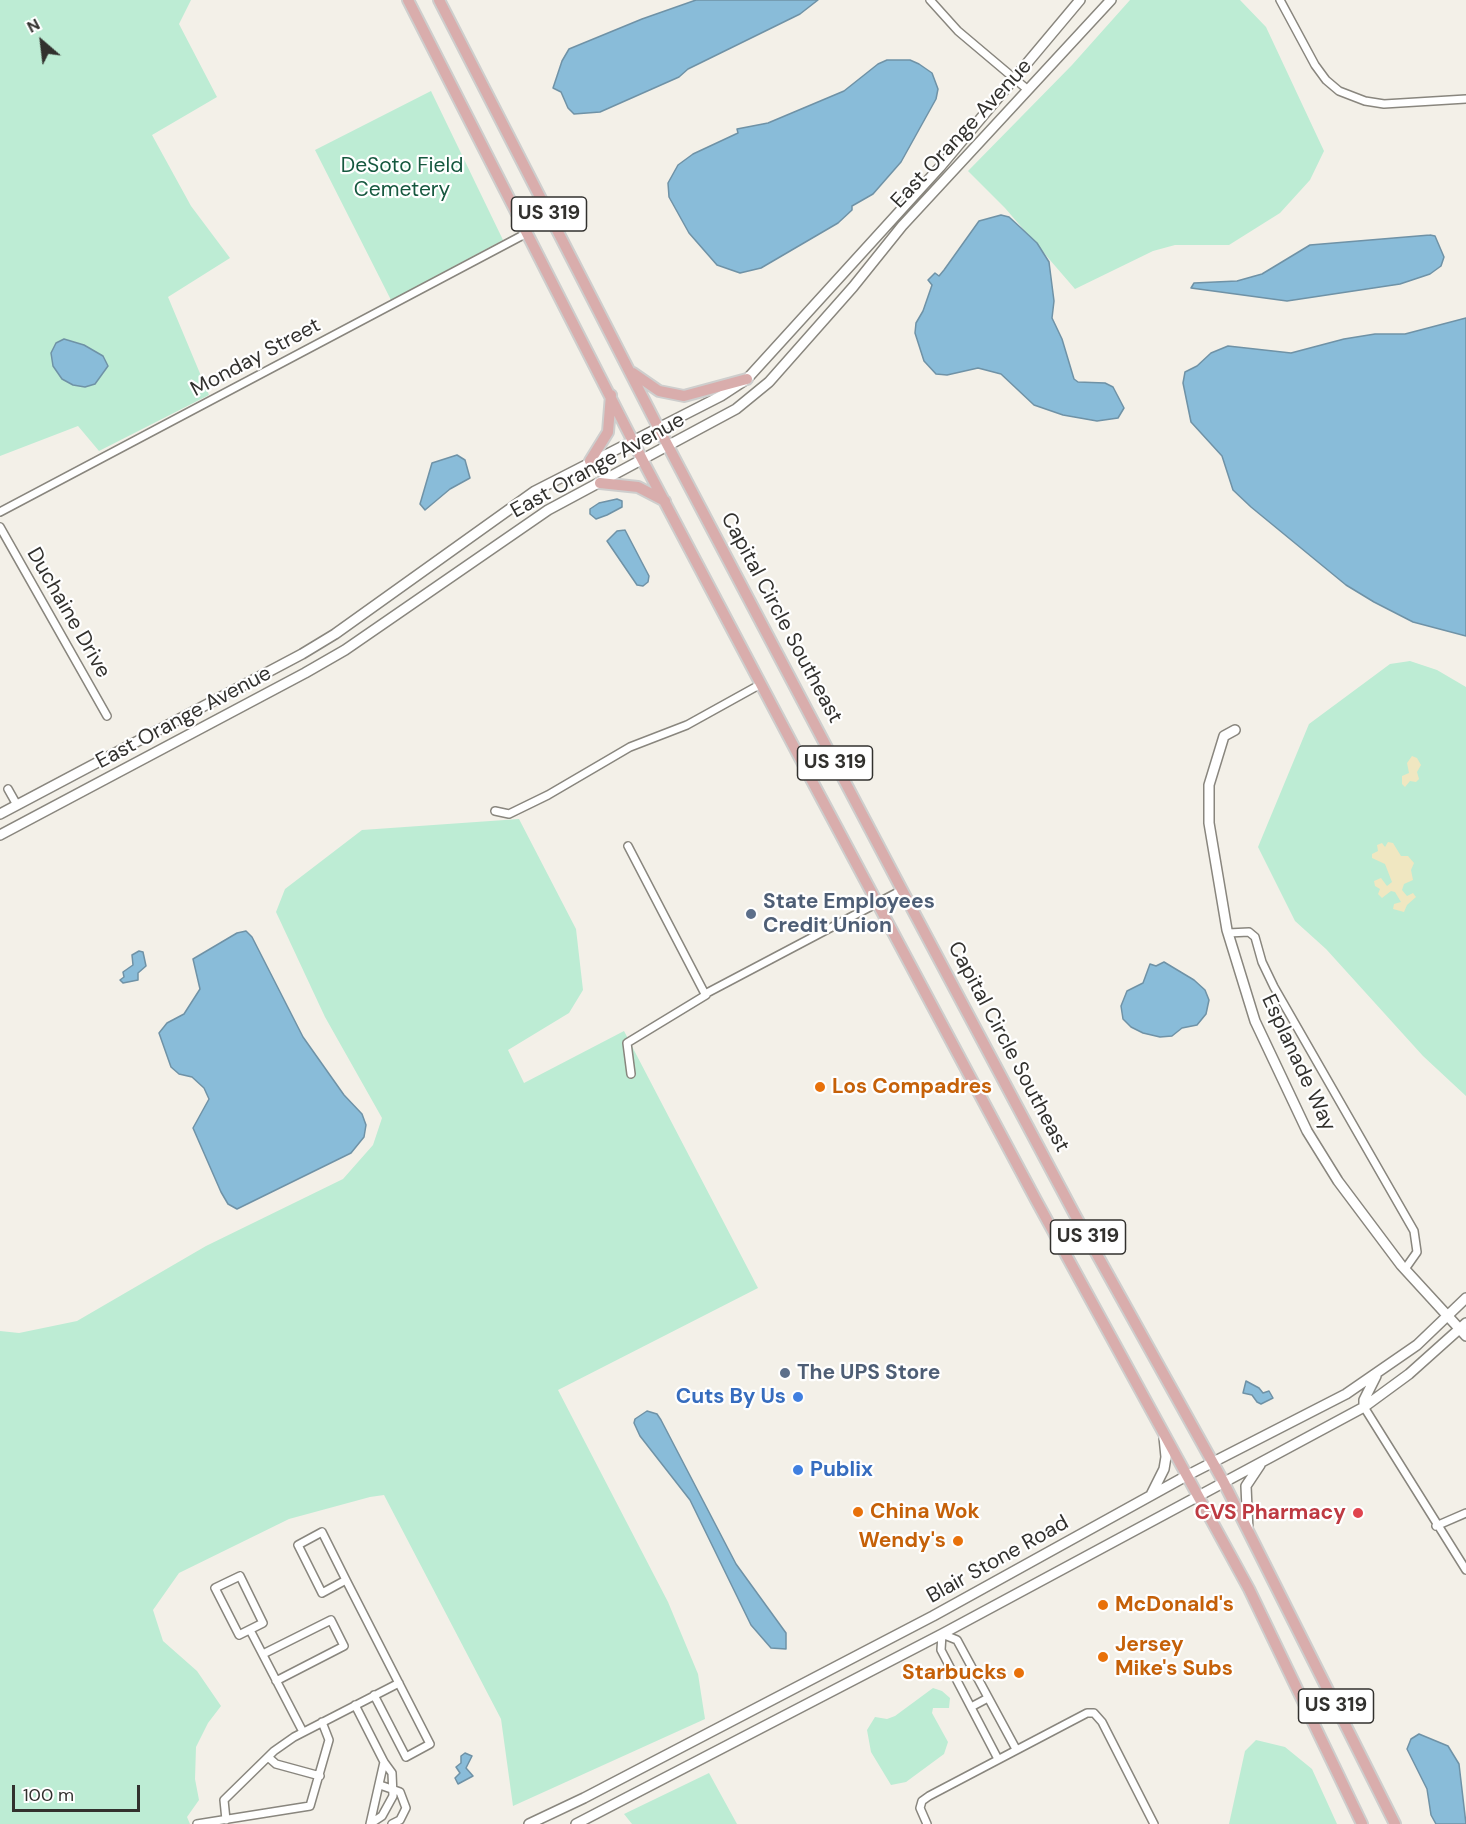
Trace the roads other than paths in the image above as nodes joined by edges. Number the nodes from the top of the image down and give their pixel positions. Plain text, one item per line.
1 (408, 0) edge
2 (439, 0) edge
3 (930, 0) edge
4 (1080, 0) edge
5 (1111, 0) edge
6 (1280, 0) edge
7 (1014, 80) junction
8 (1028, 90) junction
9 (1466, 99) edge
10 (527, 233) junction
11 (630, 372) junction
12 (747, 379) junction
13 (611, 395) junction
14 (658, 427) junction
15 (633, 439) junction
16 (669, 447) junction
17 (590, 460) junction
18 (644, 461) junction
19 (600, 483) junction
20 (665, 501) junction
21 (0, 512) edge
22 (0, 527) edge
23 (761, 684) junction
24 (107, 716) dead end
25 (1235, 730) dead end
26 (8, 789) dead end
27 (17, 805) junction
28 (495, 812) dead end
29 (0, 814) edge
30 (26, 822) junction
31 (0, 835) edge
32 (628, 846) dead end
33 (902, 890) junction
34 (878, 903) junction
35 (1228, 933) junction
36 (706, 994) junction
37 (632, 1074) dead end
38 (1405, 1269) junction
39 (1466, 1298) edge
40 (1449, 1316) junction
41 (1464, 1329) edge
42 (1377, 1374) junction
43 (1364, 1407) junction
44 (1164, 1432) junction
45 (1265, 1459) junction
46 (1214, 1463) junction
47 (1188, 1475) junction
48 (1223, 1481) junction
49 (1198, 1495) junction
50 (1149, 1497) junction
51 (1466, 1513) edge
52 (1436, 1526) junction
53 (1248, 1533) junction
54 (1466, 1570) edge
55 (346, 1580) junction
56 (933, 1616) junction
57 (250, 1630) junction
58 (942, 1634) junction
59 (263, 1654) junction
60 (276, 1681) junction
61 (399, 1683) junction
62 (374, 1695) junction
63 (988, 1698) junction
64 (355, 1705) junction
65 (971, 1707) junction
66 (322, 1722) junction
67 (303, 1732) junction
68 (1016, 1749) junction
69 (268, 1757) junction
70 (998, 1759) junction
71 (384, 1762) junction
72 (320, 1776) junction
73 (380, 1785) junction
74 (393, 1788) junction
75 (226, 1820) junction
76 (197, 1824) edge
77 (371, 1824) edge
78 (392, 1824) edge
79 (529, 1824) edge
80 (576, 1824) edge
81 (927, 1824) edge
82 (1154, 1824) edge
83 (1362, 1824) edge
84 (1395, 1824) edge

1 - 10 main road, US 319
2 - 11 main road, Capital Circle Southeast / US 319
3 - 7 street
4 - 7 street, East Orange Avenue
5 - 8 street, East Orange Avenue
6 - 9 street
7 - 8 street
7 - 12 street, East Orange Avenue
8 - 16 street, East Orange Avenue
10 - 13 main road, US 319
10 - 21 street, Monday Street
11 - 12 main road
11 - 14 main road, Capital Circle Southeast / US 319
12 - 14 street, East Orange Avenue
13 - 15 main road, US 319
13 - 17 main road
14 - 15 street, East Orange Avenue
14 - 16 main road, Capital Circle Southeast / US 319
15 - 17 street, East Orange Avenue
15 - 18 main road, US 319
16 - 18 street, East Orange Avenue
16 - 33 main road, Capital Circle Southeast / US 319
17 - 27 street, East Orange Avenue
18 - 19 street, East Orange Avenue
18 - 20 main road, US 319
19 - 20 main road
19 - 30 street, East Orange Avenue
20 - 23 main road, US 319
22 - 24 street, Duchaine Drive
23 - 28 street
23 - 34 main road, US 319
25 - 35 street, Esplanade Way
26 - 27 street
27 - 29 street, East Orange Avenue
27 - 30 street
30 - 31 street, East Orange Avenue
32 - 36 street
33 - 34 street
33 - 46 main road, Capital Circle Southeast / US 319
34 - 36 street
34 - 44 main road, US 319
35 - 38 street, Esplanade Way
35 - 38 street
36 - 37 street
38 - 40 street, Esplanade Way
39 - 40 street, Blair Stone Road
40 - 41 street, Esplanade Way
40 - 42 street, Blair Stone Road
41 - 43 street, Blair Stone Road
42 - 43 street
42 - 46 street, Blair Stone Road
43 - 45 street, Blair Stone Road
43 - 52 street
44 - 47 main road, US 319
44 - 50 street
45 - 48 street, Blair Stone Road
45 - 53 street
46 - 47 street, Blair Stone Road
46 - 48 main road, Capital Circle Southeast / US 319
47 - 49 main road, US 319
47 - 50 street, Blair Stone Road
48 - 49 street, Blair Stone Road
48 - 53 main road, Capital Circle Southeast / US 319
49 - 58 street, Blair Stone Road
49 - 83 main road, US 319
50 - 56 street, Blair Stone Road
51 - 52 street
52 - 54 street
53 - 84 main road, Capital Circle Southeast / US 319
55 - 55 street
55 - 61 street
56 - 58 street
56 - 79 street, Blair Stone Road
57 - 57 street
57 - 59 street
58 - 63 street
58 - 65 street
58 - 80 street, Blair Stone Road
59 - 60 street
59 - 60 street
60 - 67 street
61 - 62 street
61 - 62 street
62 - 64 street
63 - 65 street
63 - 68 street
64 - 66 street
64 - 71 street
65 - 70 street
66 - 67 street
66 - 72 street
67 - 69 street
68 - 70 street
68 - 82 street
69 - 72 street
69 - 75 street
70 - 81 street
71 - 73 street
71 - 74 street
72 - 75 street
73 - 74 street
73 - 77 street
74 - 77 street
74 - 78 street
75 - 76 street

